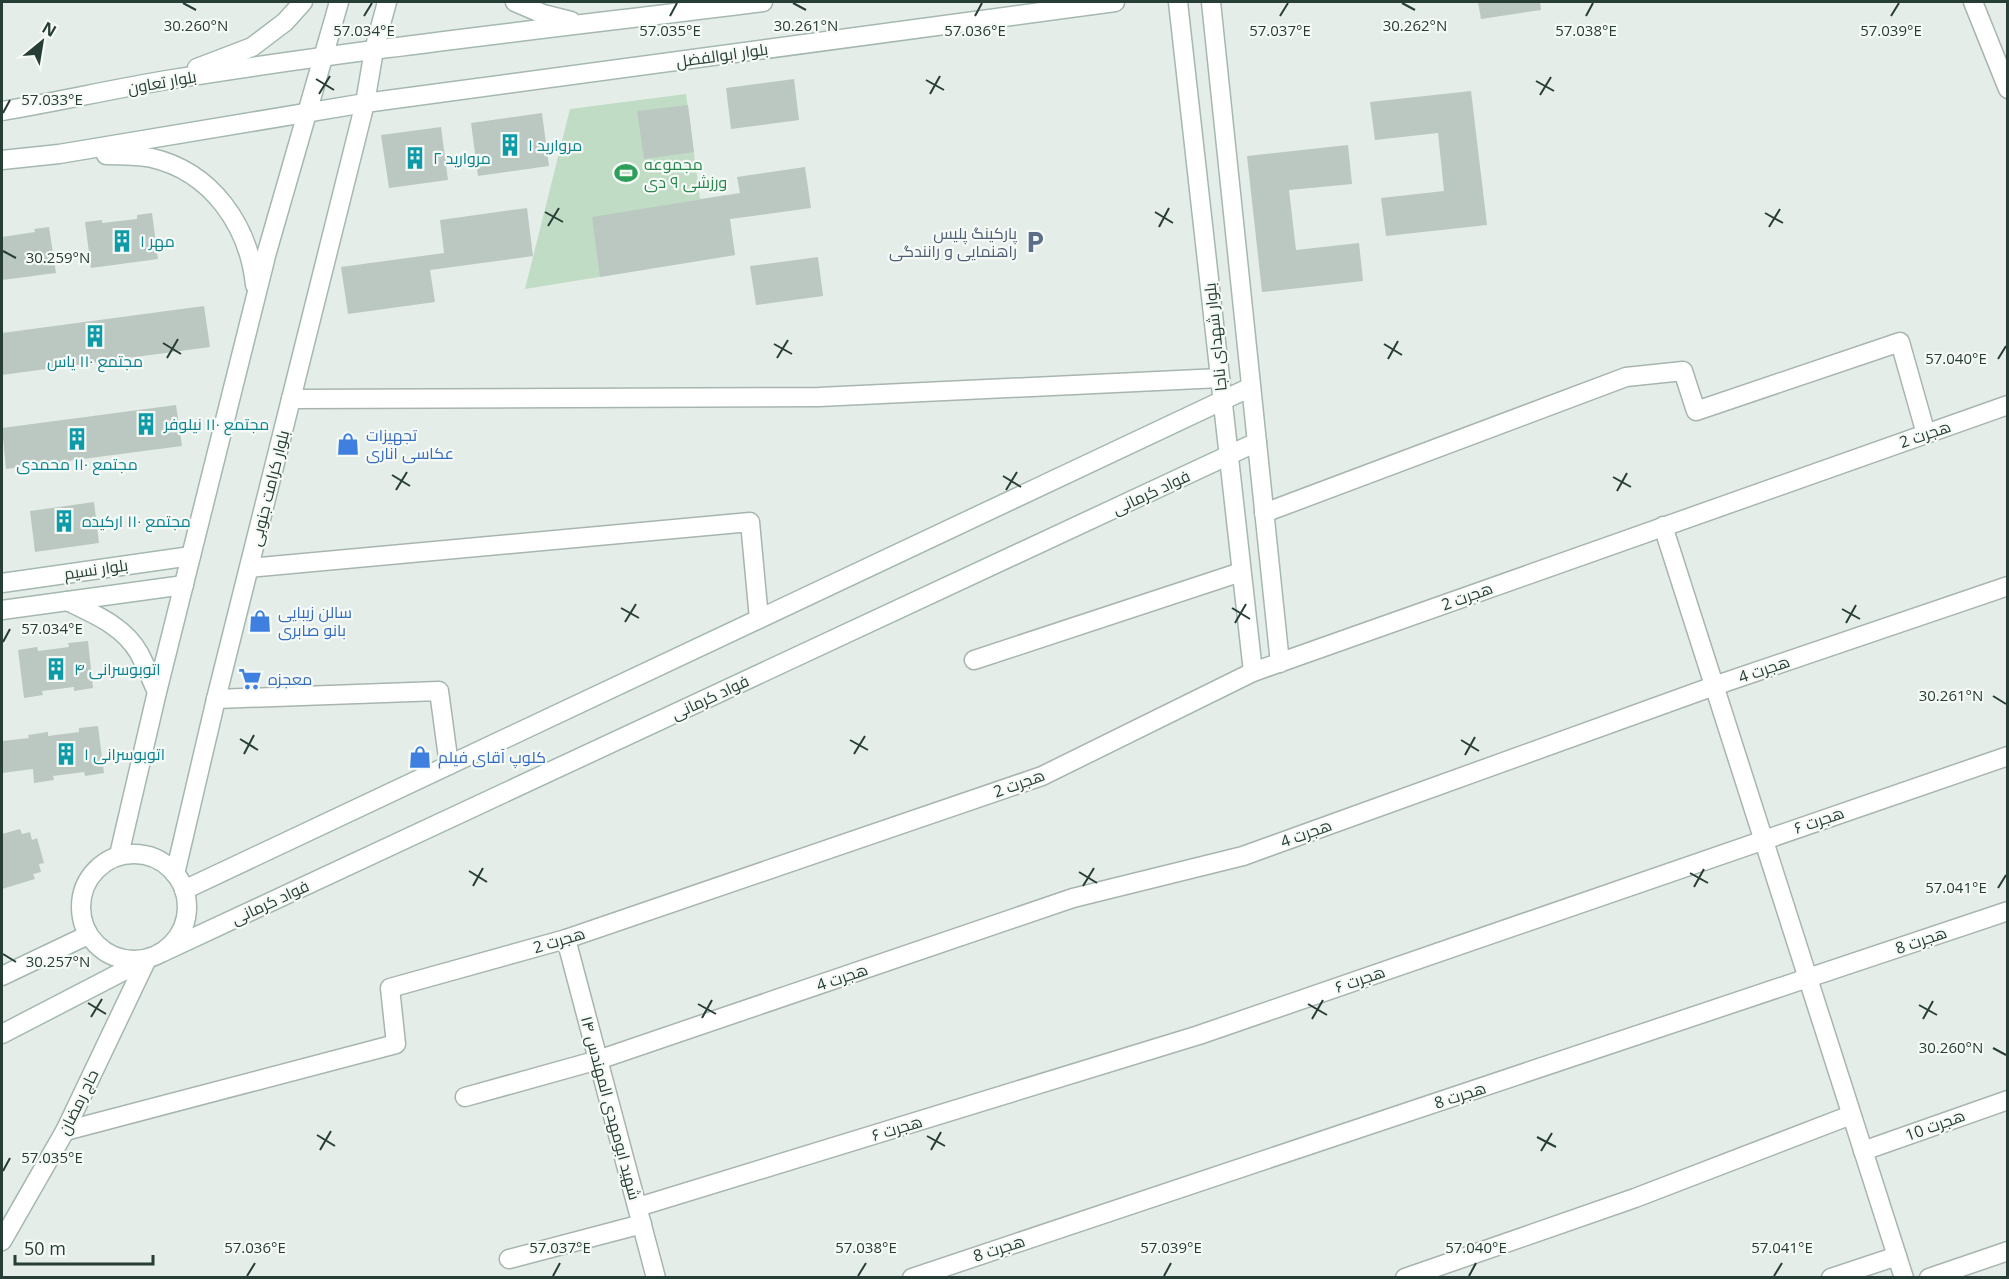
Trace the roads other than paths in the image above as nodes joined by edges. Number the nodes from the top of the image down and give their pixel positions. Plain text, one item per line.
1 (303, 2) edge
2 (339, 2) edge
3 (387, 2) edge
4 (515, 2) edge
5 (762, 2) edge
6 (1115, 2) edge
7 (1178, 2) edge
8 (1211, 2) edge
9 (1973, 2) edge
10 (585, 25) junction
11 (374, 50) junction
12 (324, 57) junction
13 (165, 80) junction
14 (2007, 88) edge
15 (365, 103) junction
16 (2, 111) edge
17 (307, 112) junction
18 (59, 154) junction
19 (2, 160) edge
20 (256, 296) junction
21 (1220, 378) junction
22 (1251, 387) junction
23 (291, 399) junction
24 (1222, 401) junction
25 (2007, 405) edge
26 (1926, 434) junction
27 (1257, 442) junction
28 (1229, 456) junction
29 (1264, 513) junction
30 (1663, 526) junction
31 (191, 556) junction
32 (249, 568) junction
33 (97, 569) junction
34 (1241, 572) junction
35 (2, 583) edge
36 (184, 585) junction
37 (2007, 586) edge
38 (101, 596) junction
39 (67, 601) junction
40 (2, 610) edge
41 (759, 619) junction
42 (974, 660) dead end
43 (1280, 663) junction
44 (1253, 672) junction
45 (1714, 686) junction
46 (157, 692) junction
47 (216, 699) junction
48 (2007, 756) edge
49 (449, 765) junction
50 (1763, 839) junction
51 (119, 855) junction
52 (180, 882) junction
53 (2007, 911) edge
54 (88, 935) junction
55 (566, 939) junction
56 (155, 956) junction
57 (2, 976) edge
58 (1808, 978) junction
59 (2, 1034) edge
60 (598, 1060) junction
61 (465, 1097) dead end
62 (2007, 1100) edge
63 (1851, 1115) junction
64 (65, 1131) junction
65 (1863, 1151) junction
66 (640, 1216) junction
67 (2, 1241) edge
68 (2007, 1251) edge
69 (1897, 1256) junction
70 (509, 1259) dead end
71 (656, 1278) edge
72 (912, 1278) edge
73 (1404, 1278) edge
74 (1831, 1278) edge
75 (1904, 1278) edge
76 (1929, 1278) edge

1 - 13 street
2 - 12 street
3 - 11 street, بلوار کرامت جنوبی
4 - 10 street
5 - 10 street
6 - 15 street, بلوار ابوالفضل
7 - 21 street, بلوار شهدای ناجا
8 - 22 street, بلوار شهدای ناجا
9 - 14 street
10 - 11 street
11 - 12 street, بلوار تعاون
11 - 15 street, بلوار کرامت جنوبی
12 - 13 street, بلوار تعاون
12 - 17 street
13 - 16 street, بلوار تعاون
15 - 17 street, بلوار ابوالفضل
15 - 23 street, بلوار کرامت جنوبی
17 - 18 street
17 - 20 street
18 - 19 street
18 - 20 street
20 - 31 street
21 - 23 street
21 - 24 street, بلوار شهدای ناجا
22 - 24 street
22 - 27 street, بلوار شهدای ناجا
23 - 32 street, بلوار کرامت جنوبی
24 - 28 street, بلوار شهدای ناجا
24 - 41 street
25 - 26 street, هجرت 2
26 - 29 street
26 - 30 street, هجرت 2
27 - 28 street, فواد کرمانی
27 - 29 street, بلوار شهدای ناجا
28 - 34 street, بلوار شهدای ناجا
28 - 56 street, فواد کرمانی
29 - 43 street, بلوار شهدای ناجا
30 - 43 street, هجرت 2
30 - 45 street
31 - 33 street, بلوار نسیم
31 - 36 street
32 - 41 street
32 - 47 street, بلوار کرامت جنوبی
33 - 35 street, بلوار نسیم
33 - 38 street
34 - 42 street
34 - 44 street, بلوار شهدای ناجا
36 - 38 street, بلوار نسیم
36 - 46 street
37 - 45 street, هجرت 4
38 - 39 street, بلوار نسیم
39 - 40 street, بلوار نسیم
39 - 46 street
41 - 49 street
43 - 44 street, هجرت 2
44 - 55 street, هجرت 2
45 - 50 street
45 - 60 street, هجرت 4
46 - 51 street
47 - 49 street
47 - 52 street, بلوار کرامت جنوبی
48 - 50 street, هجرت ۶
49 - 52 street
50 - 58 street
50 - 66 street, هجرت ۶
51 - 52 street
51 - 54 street
52 - 56 street
53 - 58 street, هجرت 8
54 - 56 street
54 - 57 street
55 - 60 street, شهید ابومهدی المهندس ۱۴
55 - 64 street, هجرت 2
56 - 59 street, فواد کرمانی
56 - 64 street, حاج رمضان
58 - 63 street
58 - 72 street, هجرت 8
60 - 61 street, هجرت 4
60 - 66 street, شهید ابومهدی المهندس ۱۴
62 - 65 street, هجرت 10
63 - 65 street
63 - 73 street
64 - 67 street, حاج رمضان
65 - 69 street
66 - 70 street, هجرت ۶
66 - 71 street, شهید ابومهدی المهندس ۱۴
68 - 76 street
69 - 74 street
69 - 75 street

